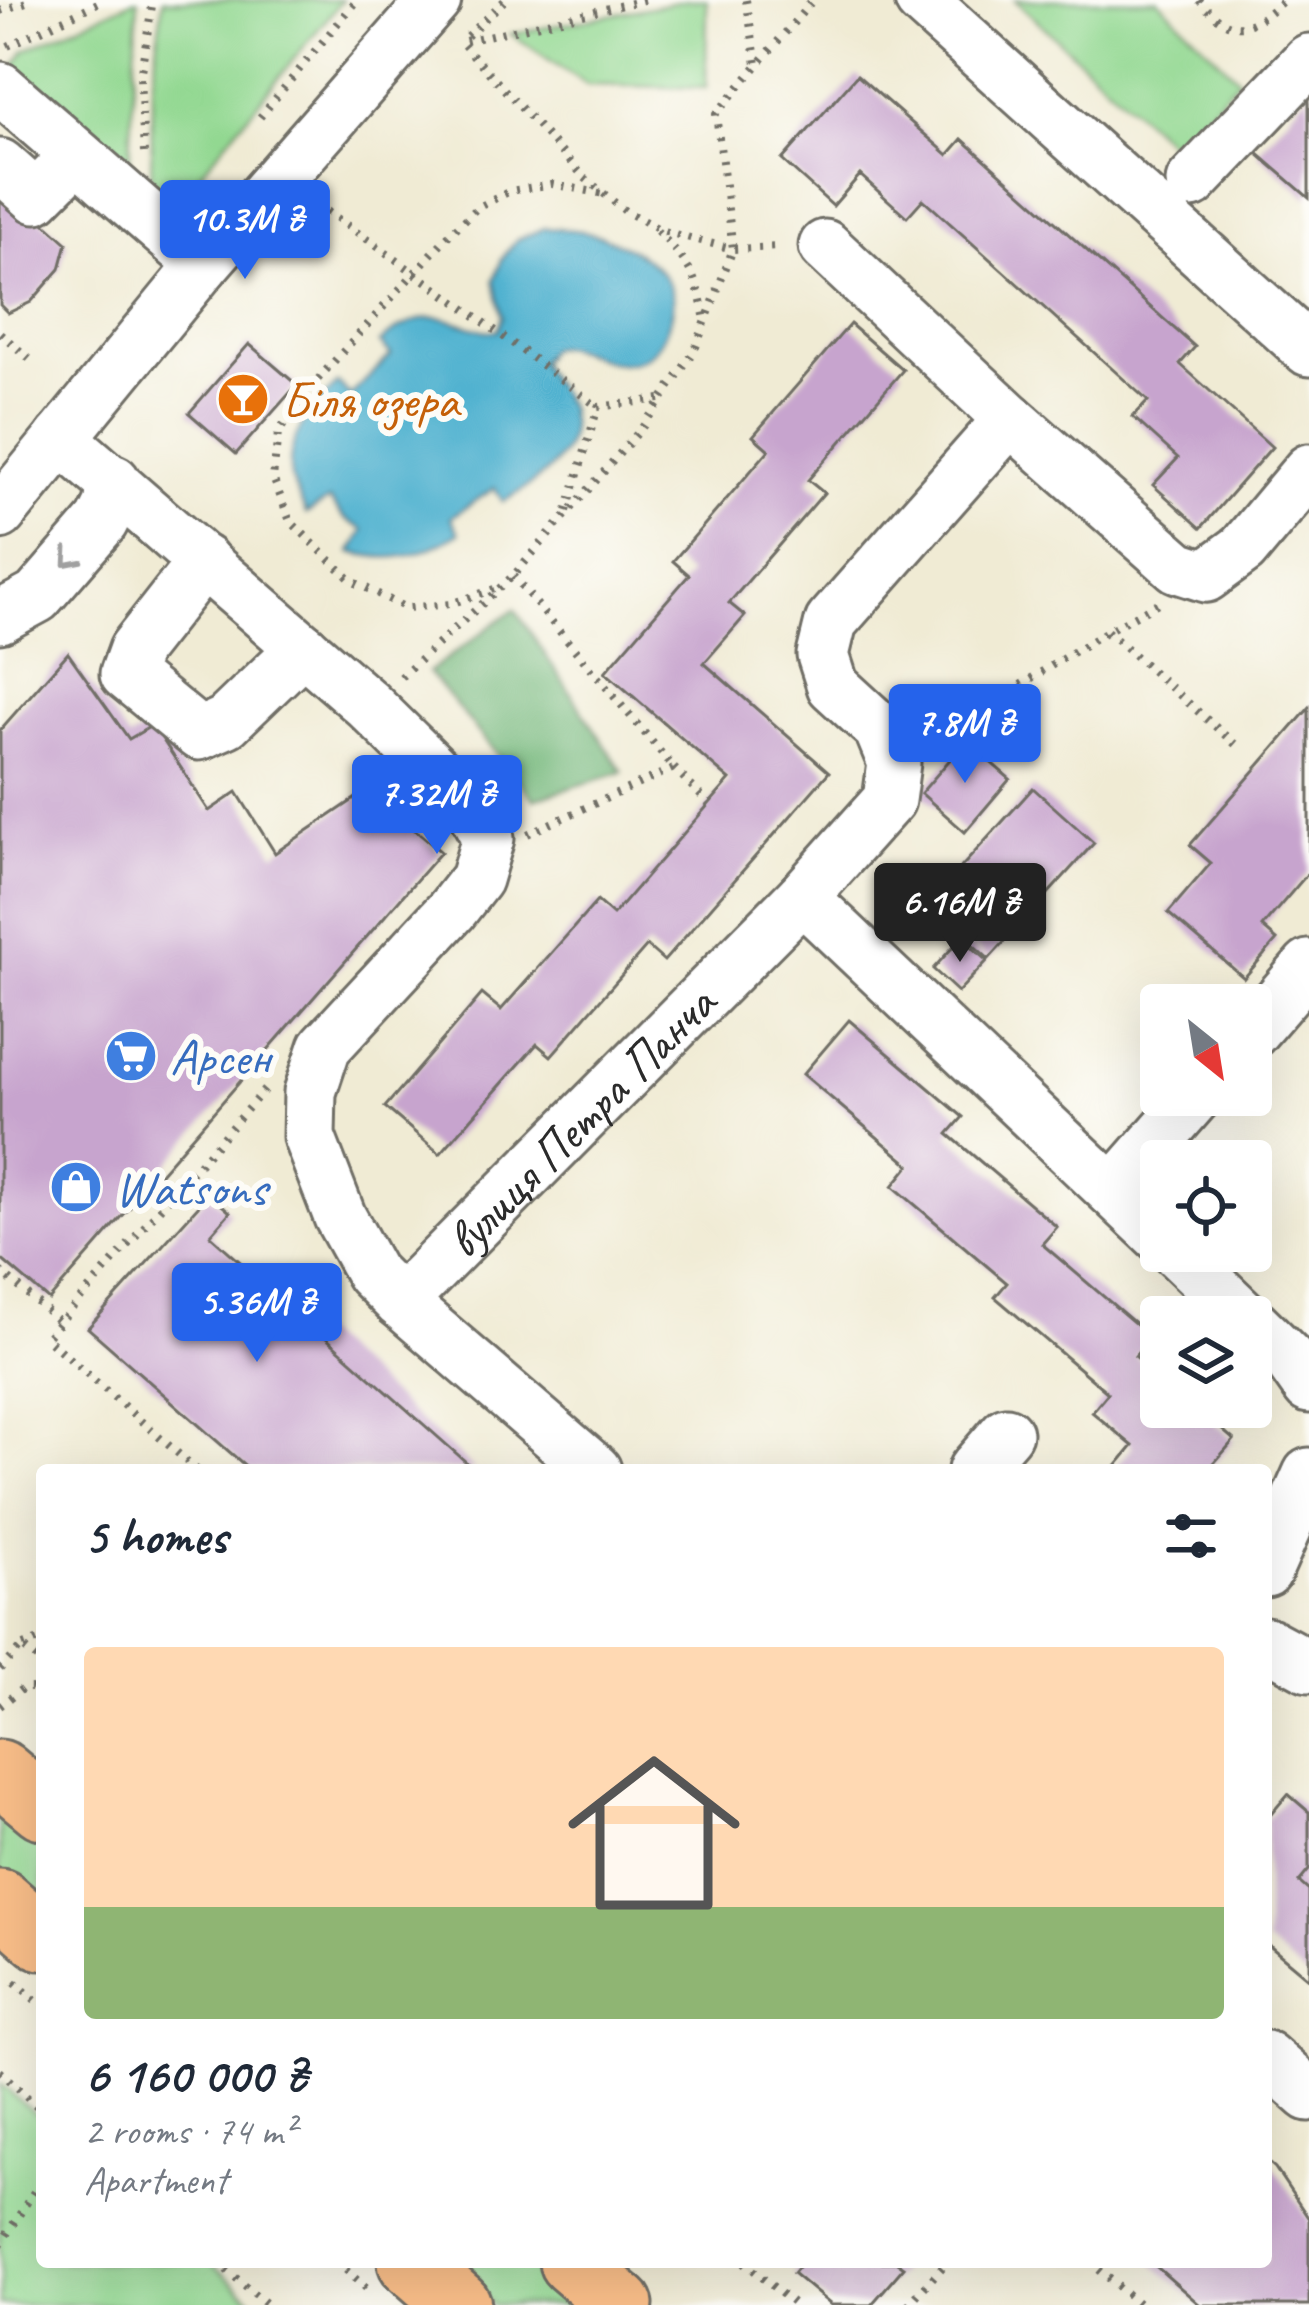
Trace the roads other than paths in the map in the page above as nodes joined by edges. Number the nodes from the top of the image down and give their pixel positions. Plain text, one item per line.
1 (435, 0) edge
2 (921, 0) edge
3 (1309, 60) edge
4 (1257, 84) dead end
5 (0, 88) edge
6 (77, 156) junction
7 (0, 165) edge
8 (1192, 182) dead end
9 (1145, 202) junction
10 (825, 246) dead end
11 (203, 265) junction
12 (1309, 350) edge
13 (1010, 419) junction
14 (62, 438) junction
15 (1309, 470) edge
16 (114, 481) junction
17 (0, 513) edge
18 (204, 561) junction
19 (0, 617) edge
20 (303, 648) junction
21 (802, 897) junction
22 (1309, 967) edge
23 (1272, 1009) edge
24 (1178, 1116) edge
25 (1112, 1191) junction
26 (1140, 1217) edge
27 (1198, 1272) edge
28 (1223, 1296) edge
29 (400, 1302) junction
30 (1272, 1343) edge
31 (1309, 1388) edge
32 (588, 1464) edge
33 (1309, 1474) edge
34 (1272, 1557) edge
35 (1272, 1646) edge
36 (1309, 1666) edge
37 (0, 1772) edge
38 (36, 1802) edge
39 (0, 1901) edge
40 (36, 1933) edge
41 (1272, 2062) edge
42 (1309, 2095) edge
43 (417, 2268) edge
44 (578, 2268) edge
45 (459, 2305) edge
46 (621, 2305) edge

1 - 11 street
2 - 9 street
3 - 8 street
4 - 9 street
5 - 6 street
6 - 7 street
6 - 11 street
9 - 12 street
10 - 13 street
11 - 14 street
13 - 15 street
13 - 21 street, вулиця Петра Панча
14 - 16 street, вулиця Петра Панча
14 - 17 street
16 - 18 street, вулиця Петра Панча
16 -> 19 street
18 - 20 street, вулиця Петра Панча
18 - 20 street
20 - 29 street, вулиця Петра Панча
21 - 25 street
21 - 29 street, вулиця Петра Панча
22 - 23 street
24 - 25 street
25 - 26 street
27 - 28 street
29 - 32 street
30 - 31 street
33 - 34 street
35 - 36 street
37 - 38 main road
39 - 40 main road
41 - 42 street
43 - 45 main road
44 - 46 main road

